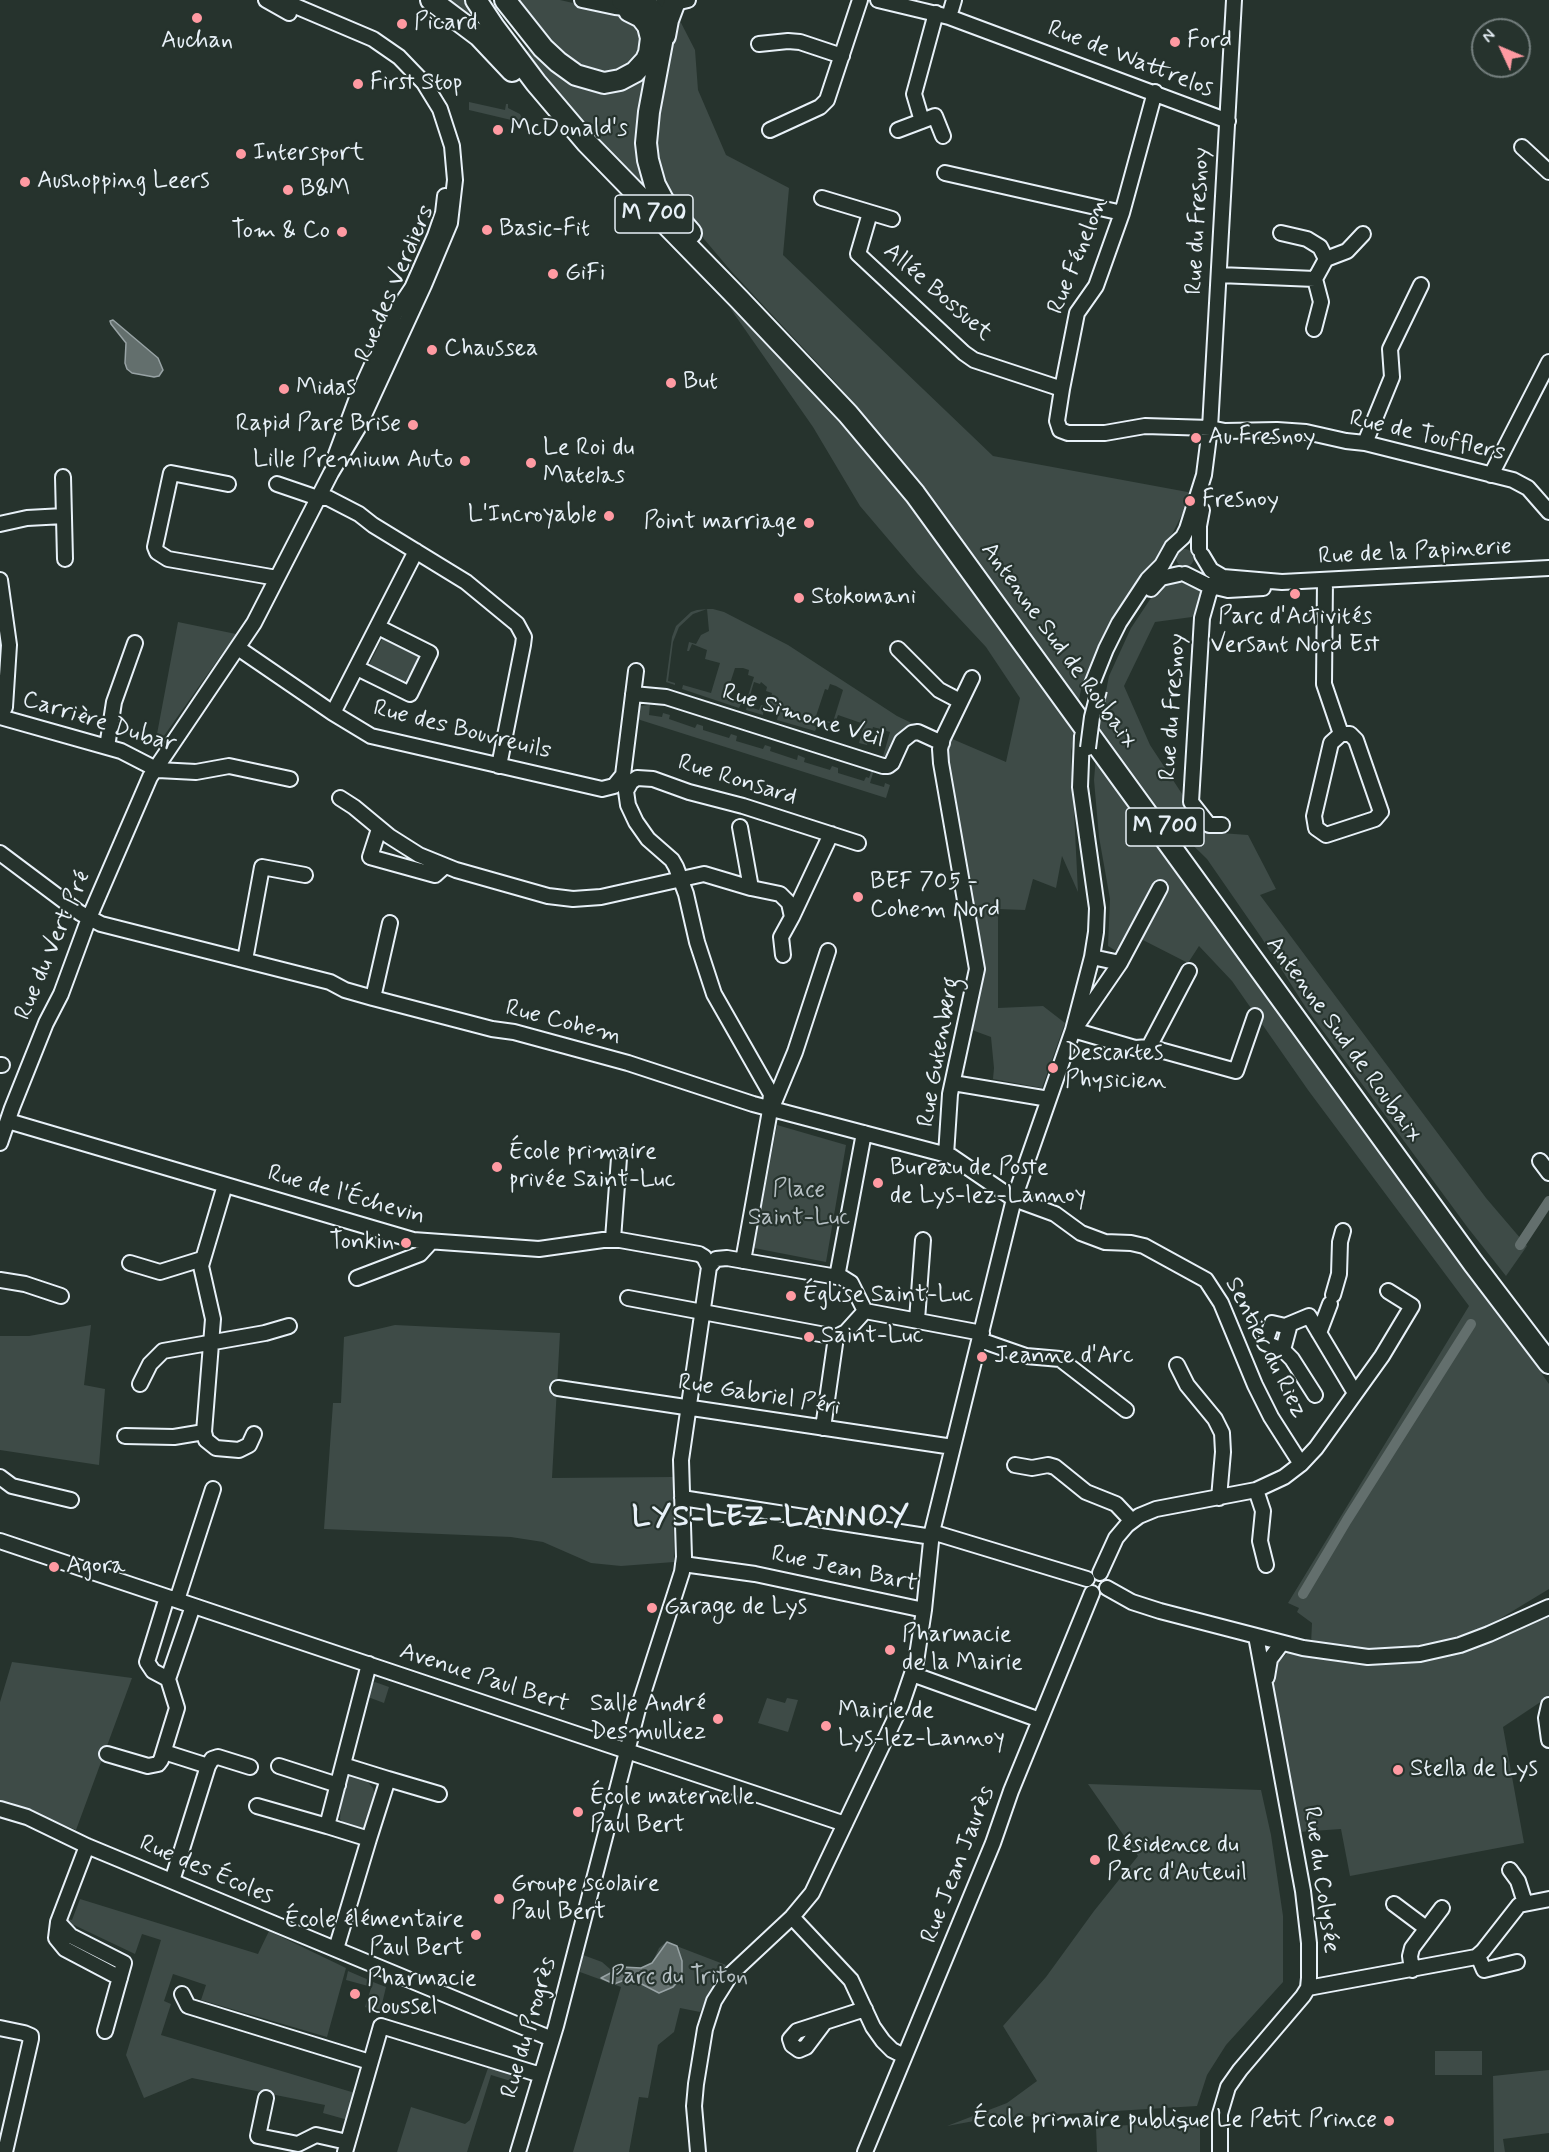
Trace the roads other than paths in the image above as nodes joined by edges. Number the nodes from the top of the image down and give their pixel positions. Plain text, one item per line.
1 (266, 0) edge
2 (281, 0) edge
3 (431, 0) edge
4 (476, 0) edge
5 (484, 0) edge
6 (505, 0) edge
7 (582, 0) edge
8 (860, 0) edge
9 (878, 0) edge
10 (954, 0) edge
11 (1235, 0) edge
12 (681, 2) edge
13 (619, 3) edge
14 (650, 8) junction
15 (943, 15) junction
16 (664, 39) junction
17 (759, 44) dead end
18 (842, 56) junction
19 (1155, 92) junction
20 (922, 121) junction
21 (1228, 121) junction
22 (770, 130) dead end
23 (897, 130) dead end
24 (943, 136) dead end
25 (1522, 147) dead end
26 (1549, 172) edge
27 (945, 173) dead end
28 (822, 198) dead end
29 (644, 203) junction
30 (870, 213) junction
31 (1122, 213) junction
32 (892, 219) dead end
33 (1281, 233) dead end
34 (1363, 234) dead end
35 (1326, 259) junction
36 (1219, 275) junction
37 (1315, 279) junction
38 (732, 283) junction
39 (1421, 285) dead end
40 (1314, 329) dead end
41 (1549, 362) edge
42 (1062, 389) junction
43 (1210, 428) junction
44 (1365, 442) junction
45 (1491, 475) junction
46 (63, 477) dead end
47 (228, 484) dead end
48 (277, 484) dead end
49 (325, 484) junction
50 (318, 498) junction
51 (1549, 512) edge
52 (64, 516) junction
53 (0, 524) edge
54 (1173, 548) junction
55 (416, 552) junction
56 (1200, 552) junction
57 (65, 559) dead end
58 (1549, 568) edge
59 (1182, 574) junction
60 (277, 578) junction
61 (0, 580) edge
62 (1325, 580) junction
63 (1216, 581) junction
64 (378, 627) junction
65 (135, 643) dead end
66 (238, 648) junction
67 (898, 649) dead end
68 (357, 668) junction
69 (636, 671) dead end
70 (972, 678) dead end
71 (1096, 687) junction
72 (633, 694) junction
73 (960, 701) junction
74 (333, 713) junction
75 (0, 717) edge
76 (1341, 734) junction
77 (942, 743) junction
78 (107, 747) junction
79 (500, 766) junction
80 (155, 769) junction
81 (290, 779) dead end
82 (626, 780) junction
83 (340, 798) dead end
84 (1222, 825) dead end
85 (740, 827) dead end
86 (379, 829) junction
87 (831, 834) junction
88 (858, 843) dead end
89 (0, 853) edge
90 (445, 866) junction
91 (305, 875) dead end
92 (680, 878) junction
93 (751, 888) junction
94 (1160, 888) dead end
95 (792, 917) junction
96 (89, 918) junction
97 (390, 923) dead end
98 (828, 951) dead end
99 (783, 955) dead end
100 (1096, 958) junction
101 (245, 960) junction
102 (1120, 963) junction
103 (1189, 971) dead end
104 (373, 998) junction
105 (1255, 1016) dead end
106 (1073, 1030) junction
107 (1149, 1047) junction
108 (952, 1083) junction
109 (1049, 1099) junction
110 (771, 1109) junction
111 (8, 1121) junction
112 (864, 1133) junction
113 (0, 1143) edge
114 (946, 1155) junction
115 (619, 1158) dead end
116 (1539, 1161) dead end
117 (1549, 1173) edge
118 (225, 1185) junction
119 (1014, 1199) junction
120 (1343, 1232) dead end
121 (613, 1239) junction
122 (923, 1240) dead end
123 (430, 1243) junction
124 (202, 1259) junction
125 (743, 1261) junction
126 (130, 1263) dead end
127 (709, 1266) junction
128 (837, 1277) junction
129 (357, 1278) dead end
130 (0, 1280) edge
131 (1388, 1291) dead end
132 (61, 1296) dead end
133 (628, 1298) dead end
134 (865, 1311) junction
135 (702, 1312) junction
136 (916, 1320) junction
137 (289, 1326) dead end
138 (1319, 1333) junction
139 (981, 1336) junction
140 (836, 1337) junction
141 (213, 1341) junction
142 (1549, 1342) edge
143 (1549, 1363) edge
144 (1177, 1365) dead end
145 (140, 1384) dead end
146 (558, 1388) dead end
147 (1355, 1393) junction
148 (1315, 1395) dead end
149 (689, 1408) junction
150 (1126, 1410) dead end
151 (823, 1428) junction
152 (204, 1432) junction
153 (254, 1434) dead end
154 (125, 1436) dead end
155 (953, 1447) junction
156 (1301, 1464) junction
157 (1015, 1465) dead end
158 (0, 1477) edge
159 (213, 1489) dead end
160 (1256, 1490) junction
161 (681, 1498) junction
162 (1219, 1498) junction
163 (71, 1500) dead end
164 (1132, 1521) junction
165 (932, 1535) junction
166 (0, 1541) edge
167 (683, 1564) junction
168 (1266, 1565) dead end
169 (1101, 1572) junction
170 (1087, 1579) junction
171 (1107, 1588) junction
172 (1092, 1593) junction
173 (1549, 1597) edge
174 (172, 1599) junction
175 (193, 1606) junction
176 (1549, 1607) edge
177 (924, 1610) junction
178 (1498, 1630) junction
179 (1256, 1636) junction
180 (1282, 1643) junction
181 (369, 1664) junction
182 (912, 1674) junction
183 (168, 1679) junction
184 (1268, 1694) junction
185 (1549, 1706) edge
186 (1040, 1719) junction
187 (1549, 1740) edge
188 (627, 1751) junction
189 (164, 1752) junction
190 (107, 1754) dead end
191 (343, 1765) junction
192 (208, 1766) junction
193 (279, 1766) dead end
194 (250, 1767) dead end
195 (388, 1779) junction
196 (338, 1785) junction
197 (439, 1794) dead end
198 (257, 1806) dead end
199 (0, 1809) edge
200 (846, 1824) junction
201 (327, 1826) junction
202 (369, 1839) junction
203 (81, 1843) junction
204 (1510, 1870) dead end
205 (172, 1881) junction
206 (1549, 1899) edge
207 (1526, 1903) junction
208 (1394, 1904) dead end
209 (1442, 1908) dead end
210 (792, 1917) junction
211 (1426, 1928) junction
212 (336, 1949) junction
213 (1478, 1956) junction
214 (1517, 1962) dead end
215 (1412, 1970) junction
216 (1308, 1988) junction
217 (182, 1994) dead end
218 (865, 2009) junction
219 (824, 2023) dead end
220 (0, 2028) edge
221 (105, 2031) dead end
222 (552, 2040) junction
223 (904, 2056) junction
224 (370, 2062) junction
225 (541, 2075) junction
226 (266, 2098) dead end
227 (346, 2147) edge
228 (5, 2152) edge
229 (518, 2152) edge
230 (698, 2152) edge
231 (865, 2152) edge
232 (1220, 2152) edge

1 - 49 street, Rue des Verdiers
2 - 49 street, Rue des Verdiers
3 - 29 highway
4 - 29 highway, Antenne Sud de Roubaix / M 700
5 - 38 highway, Antenne Sud de Roubaix / M 700
6 - 13 highway
7 - 13 street
8 - 18 street
9 - 15 street, Rue de Wattrelos
10 - 15 street
11 - 21 street, Rue du Fresnoy
12 - 14 street
12 - 16 highway
13 - 14 highway
14 - 16 highway
15 - 19 street, Rue de Wattrelos
15 - 20 street
16 - 38 highway
17 - 18 street
18 - 22 street
19 - 21 street, Rue de Wattrelos
19 - 31 street, Rue Fénelon
20 - 23 street
20 - 24 street
21 - 36 street, Rue du Fresnoy
25 - 26 street
27 - 31 street
28 - 30 street, Allée Bossuet
29 - 143 highway, Antenne Sud de Roubaix / M 700
30 - 32 street, Allée Bossuet
30 - 42 street, Allée Bossuet
31 - 42 street, Rue Fénelon
33 - 35 street
34 - 35 street
35 - 37 street
36 - 37 street
36 - 43 street, Rue du Fresnoy
37 - 40 street
38 - 142 highway, Antenne Sud de Roubaix / M 700
39 - 44 street
41 - 45 street
42 - 43 street, Rue Fénelon
43 - 44 street, Rue de Toufflers
43 - 54 street, Rue du Fresnoy
43 - 56 street, Rue du Fresnoy
44 - 45 street, Rue de Toufflers
45 - 51 street, Rue de Toufflers
46 - 52 street
47 - 60 street
48 - 50 street
49 - 50 street, Rue des Verdiers
50 - 55 street
50 - 60 street, Rue des Verdiers
52 - 53 street
52 - 57 street
54 - 56 street
54 - 59 street
54 - 71 street, Rue du Fresnoy
55 - 64 street
55 - 79 street
56 - 59 street
56 - 63 street
58 - 62 street, Rue de la Papinerie
59 - 63 street, Rue de la Papinerie
59 - 71 street
60 - 66 street, Rue des Verdiers
61 - 75 street
62 - 63 street, Rue de la Papinerie
62 - 76 street
63 - 84 street, Rue du Fresnoy
64 - 68 street
64 - 68 street
65 - 78 street
66 - 74 street, Rue des Bouvreuils
66 - 80 street, Rue des Verdiers
67 - 73 street
68 - 74 street
69 - 72 street
70 - 73 street, Rue Gutenberg
71 - 100 street, bridge
72 - 77 street, Rue Simone Veil
72 - 82 street
73 - 77 street, Rue Gutenberg
74 - 79 street, Rue des Bouvreuils
75 - 78 street, Carrière Dubar
76 - 76 street
77 - 108 street, Rue Gutenberg
78 - 80 street, Carrière Dubar
79 - 82 street, Rue des Bouvreuils
80 - 81 street, Carrière Dubar
80 - 96 street, Rue du Vert Pré
82 - 87 street, Rue Ronsard
82 - 92 street
83 - 86 street
85 - 93 street, Rue Ronsard
86 - 90 street
86 - 90 street
87 - 88 street, Rue Ronsard
87 - 95 street
89 - 96 street, Rue Cohem
90 - 92 street
91 - 101 street
92 - 93 street
92 - 110 street
93 - 95 street
94 - 102 street
95 - 99 street
96 - 101 street, Rue Cohem
96 - 111 street, Rue du Vert Pré
97 - 104 street
98 - 110 street
100 - 102 street
100 - 106 street
101 - 104 street, Rue Cohem
102 - 106 street
103 - 107 street
104 - 110 street, Rue Cohem
105 - 107 street
106 - 107 street
106 - 109 street
108 - 109 street
108 - 114 street, Rue Gutenberg
109 - 119 street
110 - 112 street, Rue Cohem
110 - 125 street
111 - 113 street, Rue du Vert Pré
111 - 118 street, Rue de l'Échevin
112 - 114 street, Rue Cohem
112 - 128 street
114 - 119 street, Rue Cohem
115 - 121 street
116 - 117 street
118 - 123 street, Rue de l'Échevin
118 - 124 street
119 - 139 street
119 - 156 street, Sentier du Riez
120 - 138 street
121 - 123 street, Rue de l'Échevin
121 - 127 street, Rue de l'Échevin
122 - 136 street
123 - 129 street
124 - 126 street
124 - 141 street
125 - 127 street
125 - 128 street
127 - 135 street
128 - 134 street
130 - 132 street
131 - 147 street
133 - 135 street
134 - 136 street
134 - 140 street
135 - 140 street
135 - 149 street, Rue du Progrès
136 - 139 street
137 - 141 street
138 - 147 street
138 - 148 street
139 - 150 street
139 - 155 street
140 - 151 street
141 - 145 street
141 - 152 street
144 - 162 street
146 - 149 street, Rue Gabriel Péri
147 - 156 street
149 - 151 street, Rue Gabriel Péri
149 - 161 street, Rue du Progrès
151 - 155 street, Rue Gabriel Péri
152 - 153 street
152 - 154 street
155 - 165 street
156 - 160 street
157 - 164 street
158 - 163 street
159 - 174 street
160 - 162 street
160 - 168 street
161 - 165 street
161 - 167 street, Rue du Progrès
162 - 164 street
164 - 169 street
165 - 170 street
165 - 177 street
166 - 174 street, Avenue Paul Bert
167 - 177 street, Rue Jean Bart
167 - 188 street, Rue du Progrès
169 - 170 street
169 - 171 street
170 - 172 street
171 - 172 street
171 - 179 street
172 - 186 street, Rue Jean Jaurès
173 - 178 street
174 - 175 street, Avenue Paul Bert
174 - 183 street
175 - 181 street, Avenue Paul Bert
175 - 183 street
176 - 178 street
177 - 182 street
178 - 180 street
179 - 180 street
179 - 184 street, Rue du Colysée
180 - 184 street, Rue du Colysée
181 - 188 street, Avenue Paul Bert
181 - 191 street
182 - 186 street
182 - 200 street
183 - 189 street
184 - 216 street, Rue du Colysée
185 - 187 street
186 - 223 street, Rue Jean Jaurès
188 - 200 street, Avenue Paul Bert
188 - 222 street, Rue du Progrès
189 - 190 street
189 - 192 street
191 - 195 street
191 - 196 street
192 - 194 street
192 - 205 street
193 - 196 street
195 - 197 street
195 - 202 street
196 - 201 street
198 - 201 street
199 - 203 street
200 - 210 street
201 - 202 street
202 - 212 street
203 - 205 street, Rue des Écoles
203 - 221 street
204 - 207 street
205 - 212 street, Rue des Écoles
206 - 207 street
207 - 213 street
208 - 211 street
209 - 211 street
210 - 218 street
210 - 230 street
211 - 215 street
212 - 222 street, Rue des Écoles
213 - 214 street
213 - 215 street
215 - 216 street
216 - 232 street, Rue du Colysée
217 - 224 street
218 - 219 street
218 - 223 street
220 - 228 street
222 - 225 street, Rue du Progrès
223 - 231 street, Rue Jean Jaurès
224 - 225 street
224 - 227 street
225 - 229 street, Rue du Progrès
226 - 227 street

